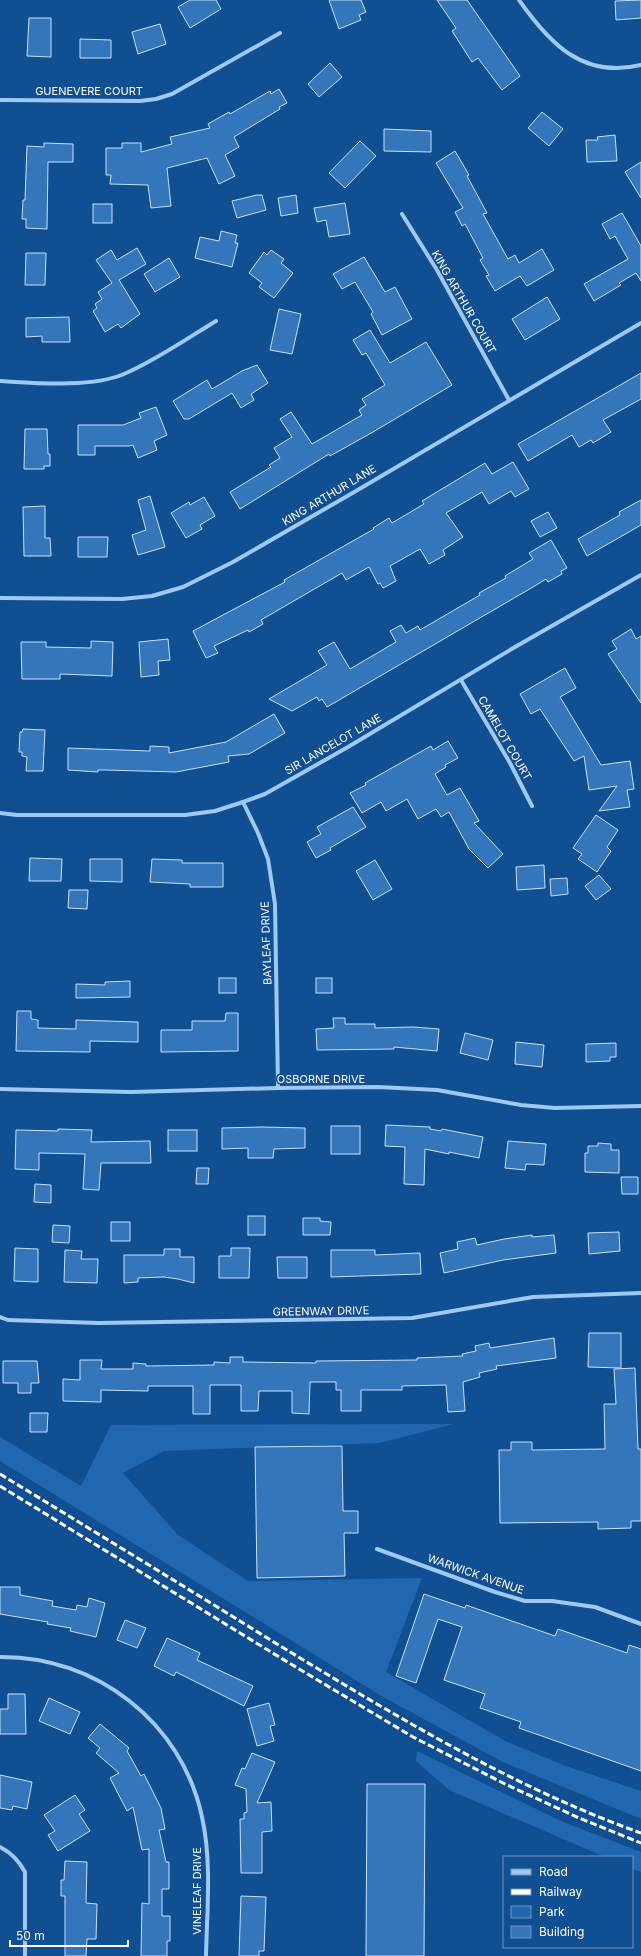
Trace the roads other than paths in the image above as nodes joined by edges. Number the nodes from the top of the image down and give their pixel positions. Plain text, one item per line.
1 (519, 0) edge
2 (280, 33) dead end
3 (641, 66) edge
4 (0, 100) edge
5 (402, 214) dead end
6 (216, 321) dead end
7 (641, 323) edge
8 (0, 381) edge
9 (509, 400) junction
10 (641, 575) edge
11 (0, 598) edge
12 (461, 680) junction
13 (243, 802) junction
14 (532, 806) dead end
15 (0, 813) edge
16 (278, 1088) junction
17 (0, 1089) edge
18 (641, 1106) edge
19 (641, 1293) edge
20 (0, 1317) edge
21 (377, 1549) dead end
22 (641, 1624) edge
23 (0, 1656) edge
24 (0, 1848) edge
25 (25, 1956) edge
26 (206, 1956) edge

1 - 3 street
2 - 4 street, GUENEVERE COURT
5 - 9 street, KING ARTHUR COURT
6 - 8 street
7 - 9 street, KING ARTHUR LANE
9 - 11 street, KING ARTHUR LANE
10 - 12 street, SIR LANCELOT LANE
12 - 13 street, SIR LANCELOT LANE
12 - 14 street, CAMELOT COURT
13 - 15 street, SIR LANCELOT LANE
13 - 16 street, BAYLEAF DRIVE
16 - 17 street, OSBORNE DRIVE
16 - 18 street, OSBORNE DRIVE
19 - 20 street, GREENWAY DRIVE
21 - 22 street, WARWICK AVENUE
23 - 26 street, VINELEAF DRIVE
24 - 25 street

